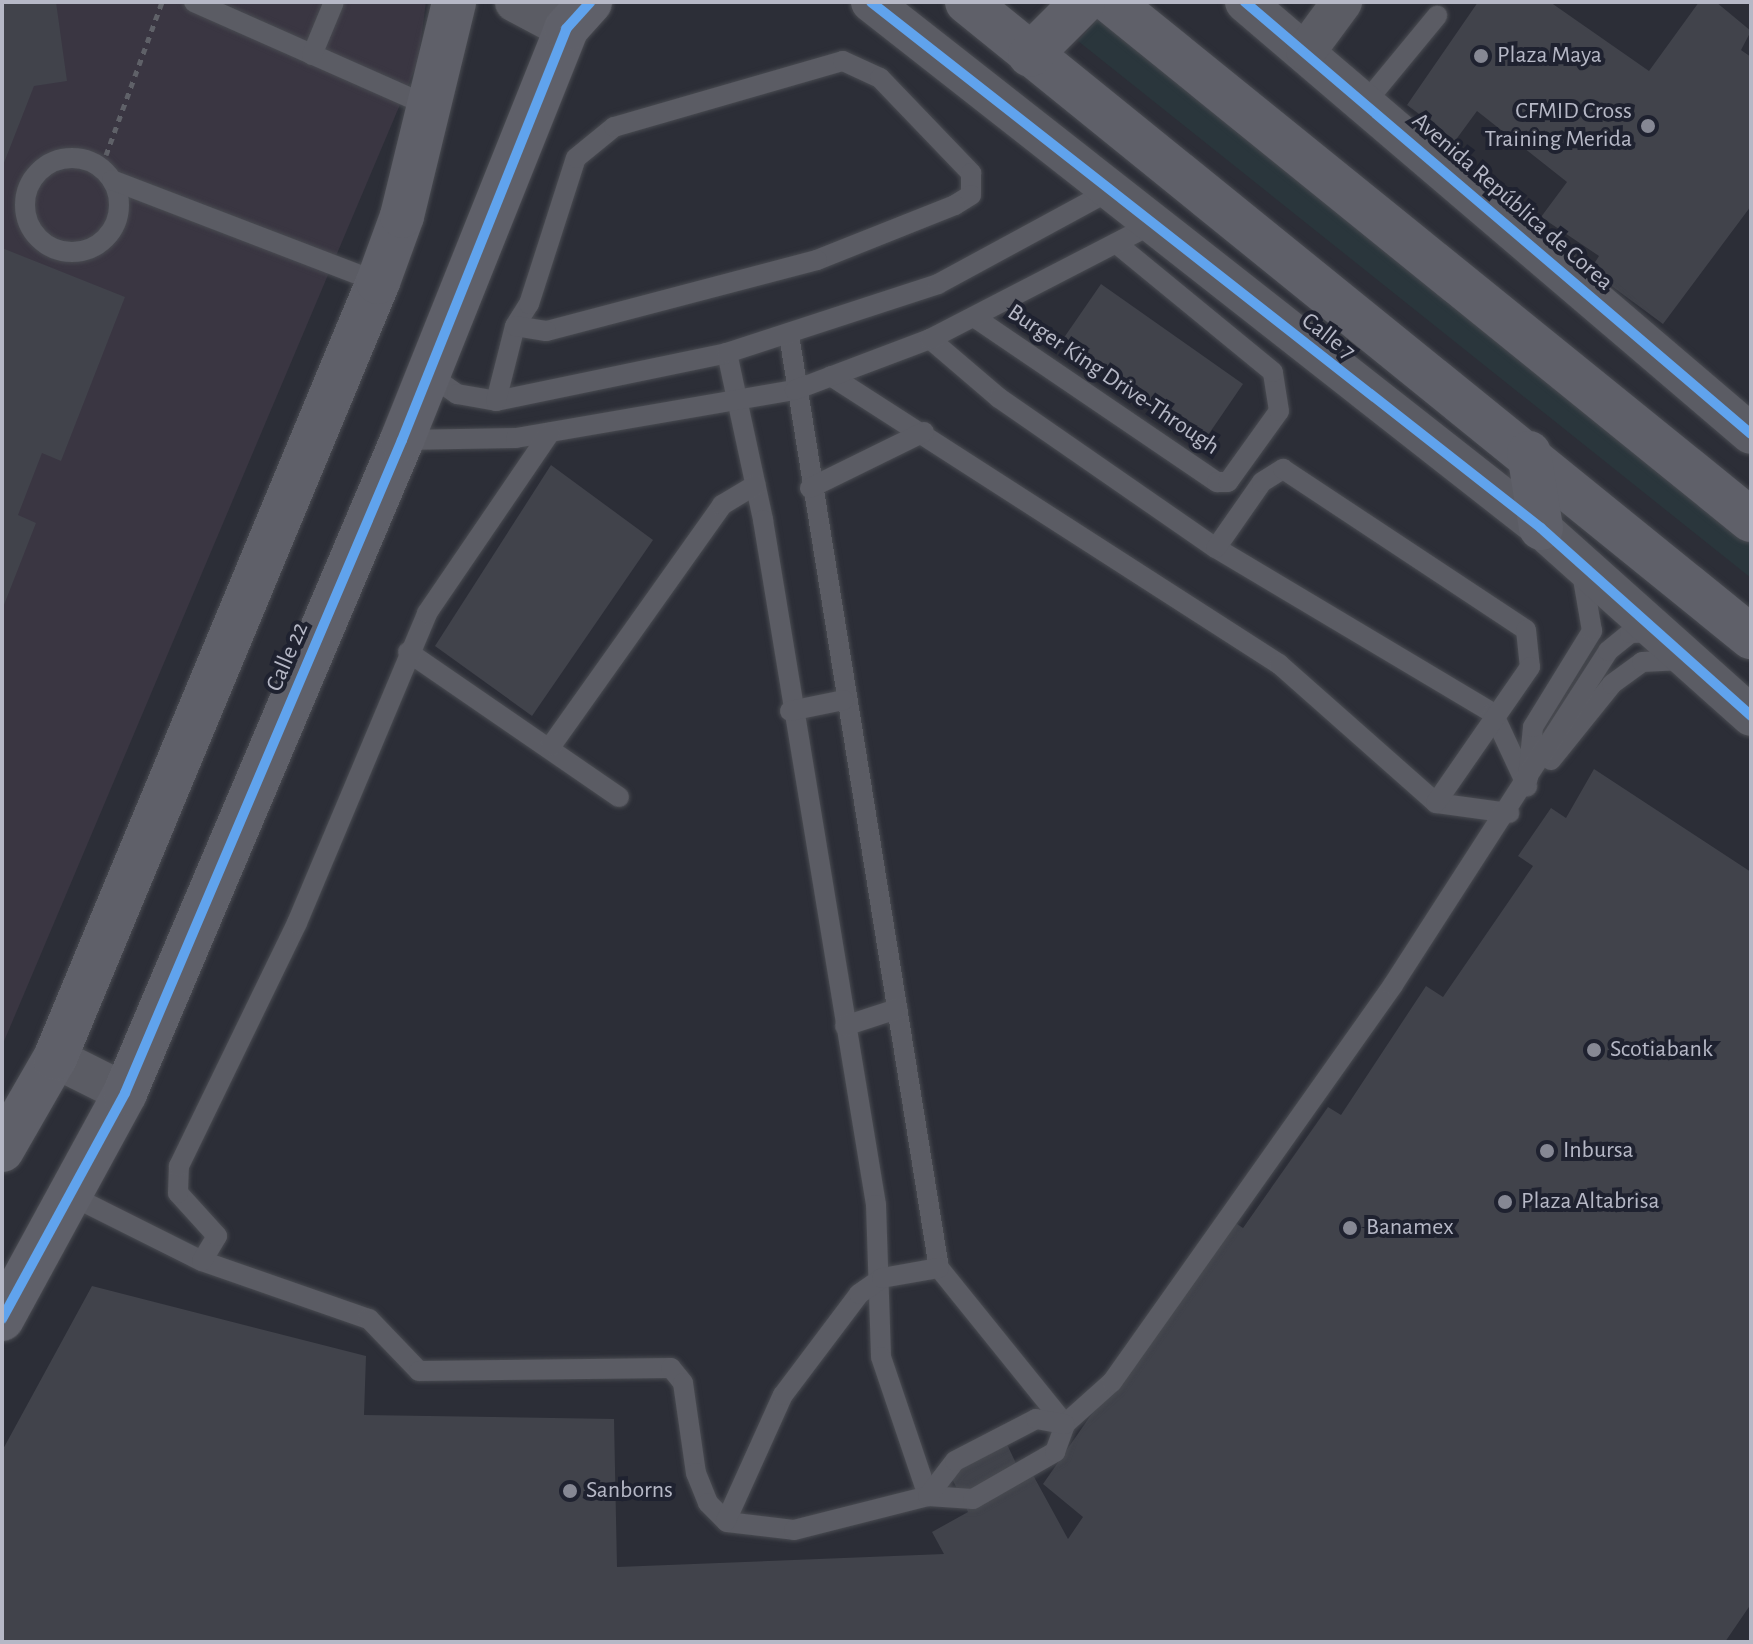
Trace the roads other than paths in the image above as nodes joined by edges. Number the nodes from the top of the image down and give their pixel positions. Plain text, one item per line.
1 (194, 2) edge
2 (334, 2) edge
3 (454, 2) edge
4 (515, 2) edge
5 (871, 2) edge
6 (967, 2) edge
7 (1083, 2) edge
8 (1111, 2) edge
9 (1245, 2) edge
10 (1342, 2) edge
11 (578, 15) edge
12 (1437, 16) dead end
13 (1306, 51) junction
14 (312, 55) junction
15 (1030, 55) junction
16 (1366, 102) junction
17 (429, 106) junction
18 (107, 174) junction
19 (1109, 191) junction
20 (1151, 225) junction
21 (1116, 243) junction
22 (378, 282) junction
23 (974, 317) junction
24 (515, 326) junction
25 (789, 335) junction
26 (930, 339) junction
27 (727, 353) junction
28 (427, 373) junction
29 (831, 376) junction
30 (795, 390) junction
31 (496, 401) junction
32 (739, 403) junction
33 (924, 432) junction
34 (550, 433) junction
35 (1751, 434) edge
36 (402, 440) junction
37 (1529, 453) junction
38 (755, 485) junction
39 (810, 488) junction
40 (1751, 520) edge
41 (1557, 541) junction
42 (1216, 548) junction
43 (1664, 632) junction
44 (1751, 637) edge
45 (408, 652) junction
46 (1694, 661) junction
47 (844, 700) junction
48 (790, 711) junction
49 (1493, 713) junction
50 (1751, 716) edge
51 (551, 746) junction
52 (1527, 786) junction
53 (619, 797) dead end
54 (1436, 803) junction
55 (1509, 813) junction
56 (897, 1009) junction
57 (845, 1026) junction
58 (55, 1058) junction
59 (125, 1093) junction
60 (2, 1150) edge
61 (74, 1197) junction
62 (202, 1261) junction
63 (939, 1268) junction
64 (882, 1278) junction
65 (2, 1319) edge
66 (1065, 1424) junction
67 (928, 1496) junction
68 (726, 1521) junction

1 - 14 lane
2 - 14 lane
3 - 17 street
4 - 11 street
5 - 19 street, Calle 7
6 - 15 street
7 - 15 street
8 - 40 street
9 - 13 street, Avenida República de Corea
10 - 13 street
11 - 28 street, Calle 22
12 - 16 lane
13 - 16 street, Avenida República de Corea
14 - 17 lane
15 - 37 street
16 - 35 street, Avenida República de Corea
17 - 22 street
18 - 18 lane
18 - 22 lane
19 - 20 street, Calle 7
19 - 25 lane
20 - 21 lane
20 - 41 street, Calle 7
21 - 23 lane
21 - 23 lane, Burger King Drive-Through
22 - 58 street
23 - 26 lane
24 - 24 lane
24 - 31 lane
25 - 27 lane
25 - 30 lane
26 - 29 lane
26 - 42 lane
27 - 31 lane
27 - 32 lane
28 - 31 lane
28 - 36 street, Calle 22
29 - 30 lane
29 - 33 lane
30 - 32 lane
30 - 39 lane
32 - 34 lane
32 - 38 lane
33 - 39 lane
33 - 54 lane
34 - 36 lane
34 - 45 lane
36 - 59 street, Calle 22
37 - 41 street
37 - 44 street
38 - 48 lane
38 - 51 lane
39 - 47 lane
41 - 43 street, Calle 7
41 - 52 lane
42 - 49 lane
42 - 49 lane
43 - 46 street, Calle 7
43 - 52 lane
45 - 51 lane
45 - 62 lane
46 - 50 street, Calle 7
46 - 52 lane
47 - 48 lane
47 - 56 lane
48 - 57 lane
49 - 52 lane
49 - 54 lane
51 - 53 lane
52 - 55 lane
54 - 55 lane
55 - 66 lane
56 - 57 lane
56 - 63 lane
57 - 64 lane
58 - 59 street
58 - 60 street
59 - 61 street, Calle 22
61 - 62 lane
61 - 65 street, Calle 22
62 - 68 lane
63 - 64 lane
63 - 66 lane
64 - 67 lane
64 - 68 lane
66 - 67 lane
66 - 67 lane
67 - 68 lane

